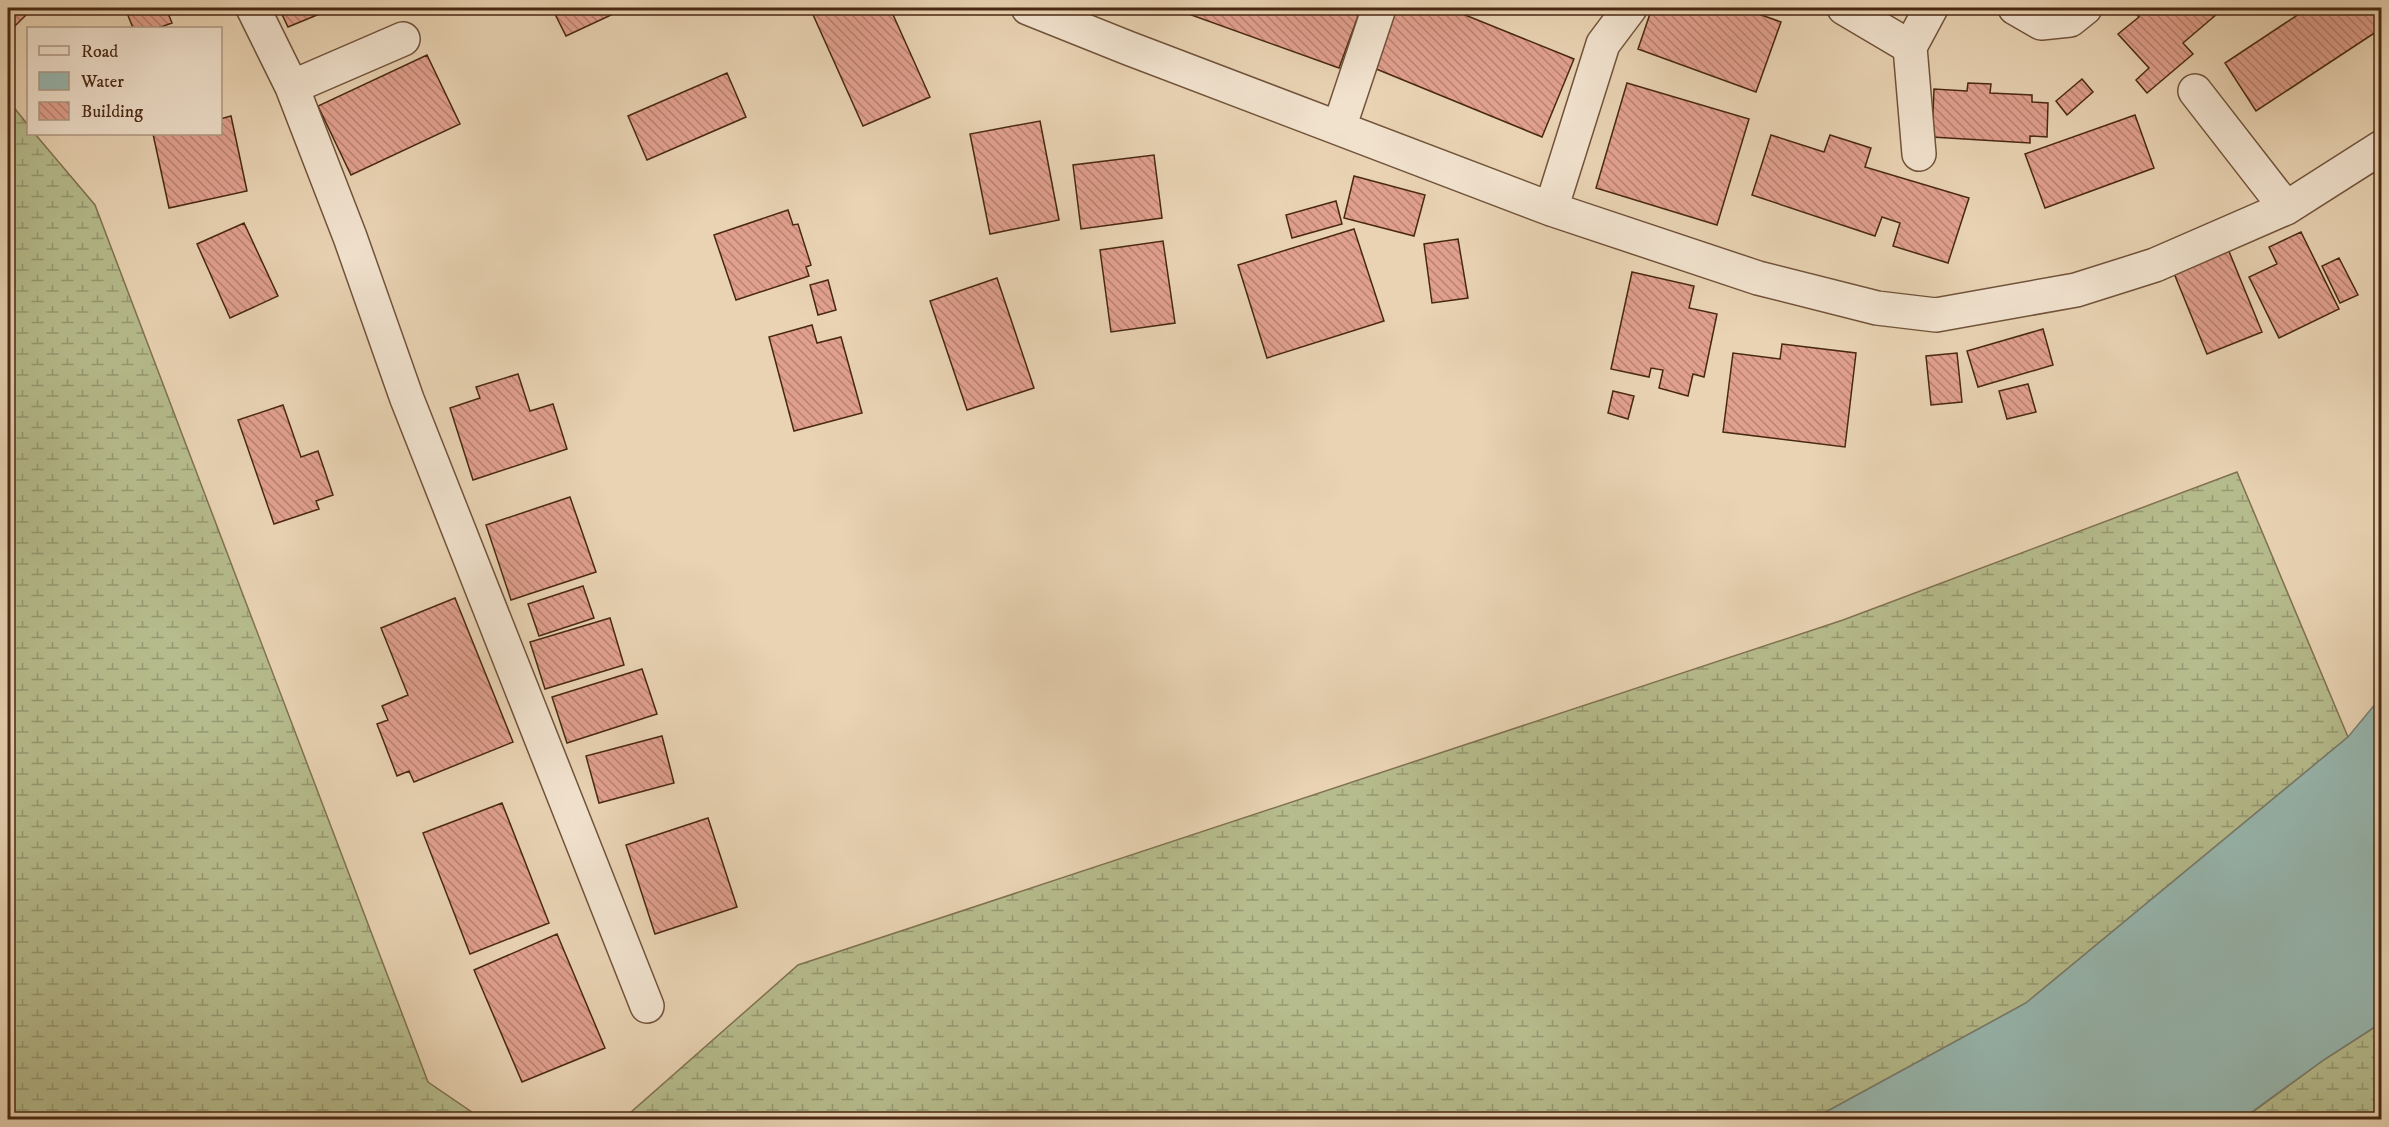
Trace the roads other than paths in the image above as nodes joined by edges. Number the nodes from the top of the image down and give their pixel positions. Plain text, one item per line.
1 (253, 8) edge
2 (1028, 8) edge
3 (1379, 8) edge
4 (1630, 8) edge
5 (1844, 8) edge
6 (1931, 8) edge
7 (2015, 8) edge
8 (2085, 8) edge
9 (403, 39) dead end
10 (1910, 47) junction
11 (292, 87) junction
12 (2195, 90) dead end
13 (1339, 128) junction
14 (2382, 147) edge
15 (1918, 154) dead end
16 (2286, 208) junction
17 (1551, 209) junction
18 (647, 1006) dead end

1 - 11 street
2 - 13 street
3 - 13 street
4 - 17 street
5 - 10 street
6 - 10 street
7 - 8 street
9 - 11 street
10 - 15 street
11 - 18 street
12 - 16 street
13 - 17 street
14 - 16 street
16 - 17 street

